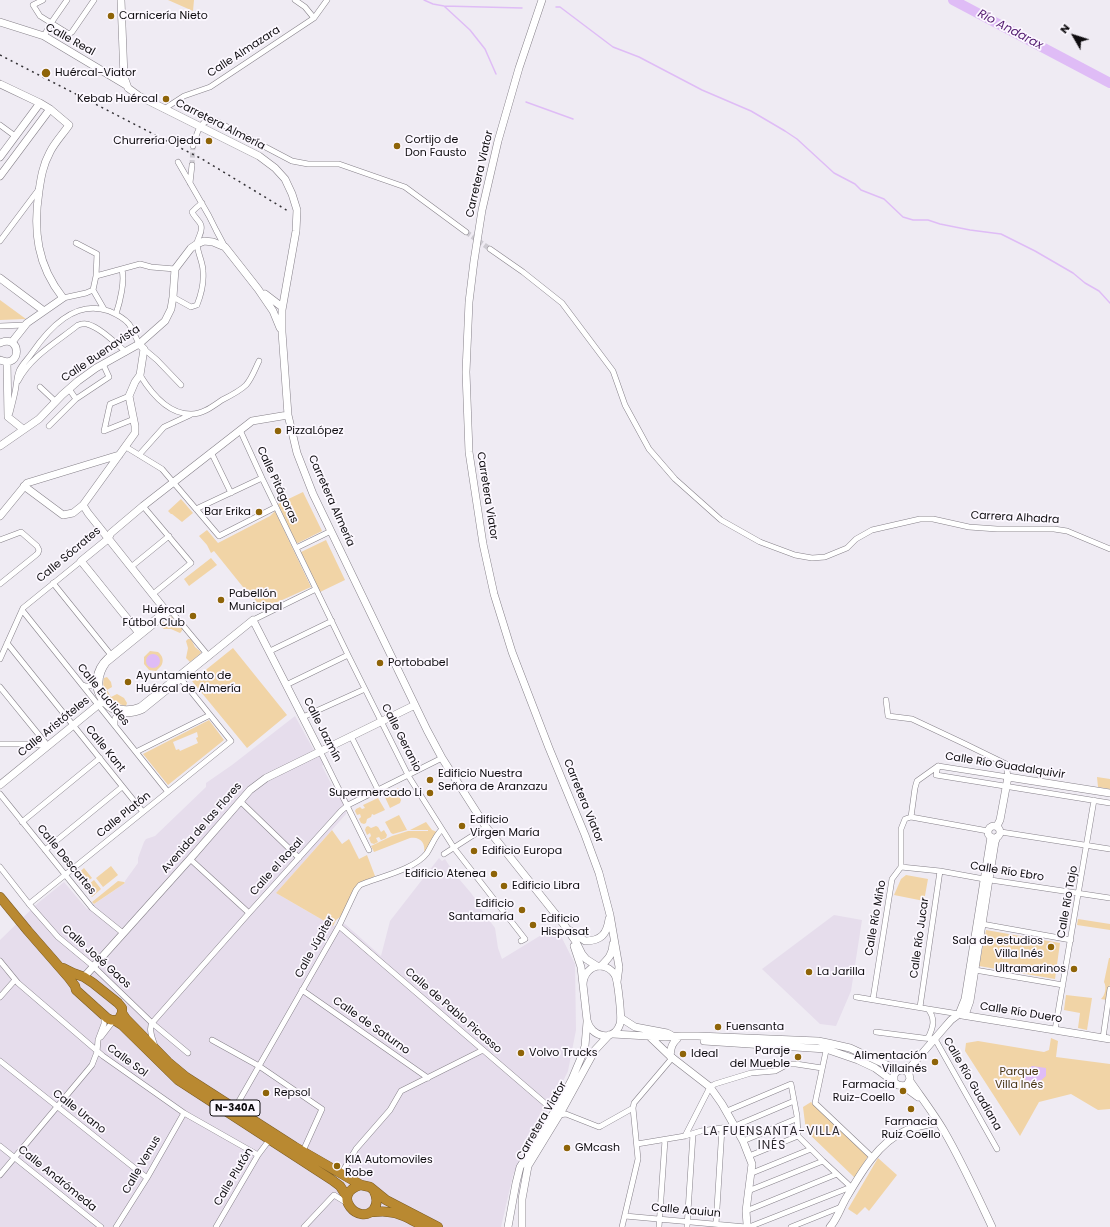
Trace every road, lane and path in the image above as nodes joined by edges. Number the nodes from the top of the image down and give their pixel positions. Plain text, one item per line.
1 (43, 0) edge
2 (67, 0) edge
3 (94, 0) edge
4 (121, 0) edge
5 (295, 0) edge
6 (327, 0) edge
7 (542, 0) edge
8 (314, 18) junction
9 (0, 22) edge
10 (51, 23) junction
11 (44, 36) junction
12 (0, 84) edge
13 (126, 85) junction
14 (40, 103) junction
15 (50, 109) junction
16 (164, 109) junction
17 (0, 125) edge
18 (200, 127) junction
19 (15, 136) junction
20 (193, 146) tunnel mouth
21 (0, 157) edge
22 (178, 162) dead end
23 (192, 165) tunnel mouth
24 (0, 176) edge
25 (190, 183) junction
26 (40, 188) junction
27 (202, 203) junction
28 (466, 232) tunnel mouth
29 (0, 241) edge
30 (76, 243) dead end
31 (197, 244) junction
32 (225, 247) junction
33 (490, 249) tunnel mouth
34 (175, 269) junction
35 (122, 270) junction
36 (96, 276) junction
37 (0, 278) edge
38 (258, 289) junction
39 (93, 290) junction
40 (285, 291) junction
41 (173, 297) junction
42 (63, 298) junction
43 (268, 303) junction
44 (104, 309) junction
45 (282, 309) junction
46 (44, 311) junction
47 (116, 314) junction
48 (24, 325) junction
49 (0, 326) edge
50 (282, 332) junction
51 (0, 342) edge
52 (12, 342) junction
53 (141, 346) junction
54 (126, 352) junction
55 (2, 361) edge
56 (259, 361) dead end
57 (103, 364) junction
58 (140, 375) junction
59 (17, 383) junction
60 (181, 385) dead end
61 (40, 387) dead end
62 (69, 389) junction
63 (129, 396) junction
64 (76, 399) junction
65 (56, 402) junction
66 (192, 414) junction
67 (288, 415) junction
68 (8, 417) junction
69 (134, 419) junction
70 (48, 426) dead end
71 (23, 429) junction
72 (240, 430) junction
73 (0, 446) edge
74 (126, 447) junction
75 (212, 452) junction
76 (118, 455) junction
77 (139, 455) junction
78 (262, 478) junction
79 (173, 483) junction
80 (24, 486) junction
81 (231, 493) junction
82 (83, 505) junction
83 (143, 506) junction
84 (276, 508) junction
85 (196, 510) junction
86 (0, 516) edge
87 (331, 531) junction
88 (169, 536) junction
89 (108, 539) junction
90 (0, 540) edge
91 (296, 548) junction
92 (1110, 549) edge
93 (81, 561) junction
94 (130, 567) junction
95 (53, 583) junction
96 (0, 584) edge
97 (316, 589) junction
98 (153, 594) junction
99 (22, 610) junction
100 (253, 620) junction
101 (332, 621) junction
102 (139, 633) junction
103 (7, 643) junction
104 (270, 651) junction
105 (111, 655) junction
106 (348, 656) junction
107 (0, 659) edge
108 (181, 679) junction
109 (97, 680) junction
110 (80, 683) junction
111 (286, 684) junction
112 (0, 687) edge
113 (365, 688) junction
114 (100, 690) joint
115 (886, 700) dead end
116 (101, 703) junction
117 (415, 705) junction
118 (123, 713) junction
119 (210, 715) junction
120 (303, 717) junction
121 (381, 721) junction
122 (73, 726) junction
123 (117, 728) junction
124 (350, 736) junction
125 (0, 739) edge
126 (2, 744) edge
127 (48, 746) junction
128 (320, 751) junction
129 (136, 752) junction
130 (100, 758) junction
131 (442, 758) junction
132 (938, 766) junction
133 (408, 775) junction
134 (1008, 777) junction
135 (0, 785) edge
136 (1005, 786) junction
137 (122, 787) junction
138 (378, 790) junction
139 (168, 792) junction
140 (1110, 793) edge
141 (0, 794) edge
142 (1094, 800) junction
143 (240, 801) junction
144 (1110, 803) edge
145 (348, 805) junction
146 (143, 812) junction
147 (911, 816) junction
148 (22, 822) junction
149 (486, 827) junction
150 (442, 829) junction
151 (995, 833) junction
152 (1088, 846) junction
153 (454, 848) junction
154 (1110, 849) edge
155 (45, 850) junction
156 (369, 850) dead end
157 (444, 854) dead end
158 (299, 858) junction
159 (190, 859) junction
160 (0, 867) edge
161 (901, 867) junction
162 (940, 872) junction
163 (65, 875) junction
164 (986, 880) junction
165 (1079, 893) junction
166 (0, 897) edge
167 (1110, 898) edge
168 (29, 904) junction
169 (249, 912) junction
170 (610, 915) junction
171 (982, 924) junction
172 (339, 926) junction
173 (565, 926) junction
174 (613, 932) junction
175 (123, 933) junction
176 (1071, 940) junction
177 (521, 941) dead end
178 (52, 960) junction
179 (0, 961) edge
180 (93, 966) junction
181 (599, 966) junction
182 (975, 970) junction
183 (84, 977) junction
184 (15, 980) junction
185 (617, 982) junction
186 (93, 983) junction
187 (583, 984) junction
188 (1063, 985) junction
189 (75, 986) junction
190 (1110, 988) edge
191 (302, 990) junction
192 (0, 997) edge
193 (856, 997) dead end
194 (873, 1000) junction
195 (920, 1007) junction
196 (928, 1009) junction
197 (122, 1012) junction
198 (104, 1015) junction
199 (962, 1015) junction
200 (621, 1018) junction
201 (114, 1020) junction
202 (587, 1020) junction
203 (152, 1023) junction
204 (1055, 1030) junction
205 (876, 1032) dead end
206 (611, 1034) junction
207 (649, 1035) junction
208 (675, 1038) junction
209 (1106, 1038) edge
210 (931, 1039) junction
211 (98, 1040) junction
212 (212, 1040) dead end
213 (827, 1046) junction
214 (156, 1049) junction
215 (483, 1050) junction
216 (97, 1052) junction
217 (188, 1053) dead end
218 (671, 1056) junction
219 (872, 1058) junction
220 (0, 1061) edge
221 (259, 1066) junction
222 (822, 1068) junction
223 (904, 1071) junction
224 (428, 1078) junction
225 (894, 1079) junction
226 (910, 1081) junction
227 (903, 1086) junction
228 (710, 1087) junction
229 (794, 1101) junction
230 (926, 1104) junction
231 (57, 1107) junction
232 (235, 1108) junction
233 (633, 1108) junction
234 (727, 1111) junction
235 (557, 1112) junction
236 (184, 1113) junction
237 (796, 1119) junction
238 (938, 1122) junction
239 (735, 1126) junction
240 (722, 1128) junction
241 (693, 1134) junction
242 (685, 1136) junction
243 (798, 1136) junction
244 (270, 1139) junction
245 (665, 1140) junction
246 (743, 1141) junction
247 (638, 1144) junction
248 (0, 1146) edge
249 (811, 1148) junction
250 (997, 1148) dead end
251 (258, 1155) junction
252 (302, 1155) junction
253 (749, 1156) junction
254 (872, 1157) junction
255 (15, 1158) junction
256 (823, 1161) junction
257 (752, 1173) junction
258 (341, 1174) junction
259 (837, 1174) junction
260 (0, 1175) edge
261 (147, 1178) junction
262 (362, 1185) junction
263 (852, 1187) junction
264 (374, 1191) junction
265 (748, 1191) junction
266 (347, 1200) junction
267 (841, 1207) junction
268 (746, 1211) junction
269 (372, 1212) junction
270 (625, 1216) junction
271 (660, 1220) junction
272 (687, 1224) edge
273 (716, 1224) junction
274 (731, 1226) edge
275 (101, 1227) edge
276 (116, 1227) edge
277 (216, 1227) edge
278 (304, 1227) edge
279 (424, 1227) edge
280 (438, 1227) edge
281 (508, 1227) edge
282 (522, 1227) edge
283 (622, 1227) edge
284 (659, 1227) edge
285 (748, 1227) edge
286 (791, 1227) edge
287 (830, 1227) edge
288 (992, 1227) edge

1 - 10 street
2 - 10 street
3 - 10 street
4 - 13 street
5 - 8 street
6 - 8 street, Calle Almazara
7 - 170 street, Carretera Viator
8 - 16 street, Calle Almazara
9 - 11 street, Calle Real
10 - 11 street
11 - 13 street, Calle Real
12 - 14 street
13 - 16 street, Carretera Almería
14 - 15 street
14 - 19 street
15 - 24 street
15 - 26 street
16 - 18 street, Carretera Almería
17 - 19 street
18 - 20 street
18 - 28 street
18 - 40 street, Carretera Almería
19 - 21 street
22 - 25 street
23 - 25 street
25 - 27 street
26 - 29 street
26 - 42 street
27 - 31 street
27 - 32 street
30 - 36 street
31 - 32 street
31 - 34 street
31 - 41 street
32 - 38 street
33 - 92 street, Carrera Alhadra
34 - 35 street
34 - 41 street, Calle Buenavista
35 - 36 street
35 - 47 street
36 - 39 street
37 - 46 street
38 - 40 street
38 - 43 street
38 - 45 street
39 - 42 street
39 - 44 street
40 - 45 street, Carretera Almería
41 - 53 street, Calle Buenavista
42 - 46 street
43 - 45 street
43 - 50 street
44 - 47 street
44 - 59 street
45 - 50 street, Carretera Almería
46 - 48 street
47 - 53 street
48 - 49 street
48 - 52 street
50 - 67 street, Carretera Almería
51 - 52 street
52 - 55 street
53 - 54 street, Calle Buenavista
53 - 58 street
53 - 60 street
54 - 57 street, Calle Buenavista
54 - 59 street
55 - 68 street
56 - 66 street
57 - 62 street, Calle Buenavista
57 - 64 street
58 - 63 street
58 - 66 street
59 - 68 street
61 - 65 street
62 - 64 street
62 - 65 street, Calle Buenavista
63 - 69 street
63 - 69 street
64 - 70 street
65 - 71 street, Calle Buenavista
66 - 77 street
67 - 72 street, Calle Sócrates
67 - 87 street, Carretera Almería
68 - 71 street
69 - 74 street
71 - 73 street, Calle Buenavista
72 - 75 street, Calle Sócrates
72 - 78 street, Calle Pitágoras
74 - 76 street
74 - 77 street
75 - 79 street, Calle Sócrates
75 - 81 street
76 - 80 street
76 - 82 street
77 - 79 street
78 - 81 street
78 - 84 street, Calle Pitágoras
79 - 83 street, Calle Sócrates
79 - 85 street
80 - 82 street
80 - 86 street
81 - 85 street
82 - 89 street
83 - 88 street
83 - 89 street, Calle Sócrates
84 - 85 street
84 - 91 street, Calle Pitágoras
87 - 91 street
87 - 117 street, Carretera Almería
88 - 94 street
88 - 98 street
89 - 93 street, Calle Sócrates
89 - 94 street
90 - 96 street
91 - 97 street, Calle Geranio
93 - 95 street, Calle Sócrates
93 - 102 street
94 - 98 street
95 - 99 street, Calle Sócrates
95 - 105 street
97 - 100 street
97 - 101 street, Calle Geranio
98 - 102 street
99 - 103 street, Calle Sócrates
99 - 110 street, Calle Euclides
100 - 104 street, Calle Jazmín
100 - 108 street
101 - 104 street
101 - 106 street, Calle Geranio
102 - 105 street
103 - 107 street, Calle Sócrates
103 - 122 street, Calle Kant
104 - 111 street, Calle Jazmín
105 - 109 street
106 - 111 street
106 - 113 street, Calle Geranio
108 - 118 street
108 - 119 street
109 - 110 street
109 - 116 street
110 - 116 street, Calle Euclides
111 - 120 street, Calle Jazmín
112 - 127 street
113 - 120 street
113 - 121 street, Calle Geranio
114 - 114 street
115 - 134 street
116 - 118 street
116 - 122 street, Calle Aristóteles
116 - 123 street, Calle Euclides
117 - 121 street, Avenida de las Flores
117 - 131 street, Carretera Almería
118 - 123 street
119 - 129 street
119 - 139 street, Calle Platón
120 - 128 street, Calle Jazmín
121 - 124 street, Avenida de las Flores
121 - 133 street, Calle Geranio
122 - 127 street, Calle Aristóteles
122 - 130 street, Calle Kant
123 - 129 street, Calle Euclides
124 - 128 street, Avenida de las Flores
124 - 138 street
125 - 126 street
126 - 127 street
127 - 135 street, Calle Aristóteles
128 - 143 street, Avenida de las Flores
128 - 145 street, Calle Jazmín
129 - 139 street, Calle Euclides
130 - 137 street, Calle Kant
130 - 148 street
131 - 133 street, Calle el Rosal
131 - 149 street, Carretera Almería
132 - 134 street, Calle Río Guadalquivir
132 - 136 street, Calle Río Guadalquivir
132 - 147 street
133 - 138 street, Calle el Rosal
133 - 150 street, Calle Geranio
134 - 136 street
134 - 140 street, Calle Río Guadalquivir
136 - 142 street, Calle Río Guadalquivir
136 - 151 street
137 - 146 street, Calle Kant
137 - 155 street
138 - 145 street, Calle el Rosal
139 - 146 street, Calle Platón
141 - 148 street, Calle Descartes
142 - 144 street, Calle Río Guadalquivir
142 - 152 street, Calle Río Tajo
143 - 158 street
143 - 159 street, Avenida de las Flores
145 - 156 street, Calle Jazmín
145 - 158 street, Calle el Rosal
146 - 163 street, Calle Platón
147 - 151 street
147 - 161 street, Calle Río Miño
148 - 155 street, Calle Descartes
149 - 153 street
149 - 173 street, Carretera Almería
150 - 153 street, Calle Geranio
150 - 172 street, Calle Júpiter
151 - 152 street
151 - 164 street
152 - 154 street
152 - 165 street, Calle Río Tajo
153 - 157 street
153 - 177 street, Calle Geranio
155 - 163 street, Calle Descartes
158 - 169 street, Calle el Rosal
159 - 169 street
159 - 175 street, Avenida de las Flores
160 - 168 street, Calle José Gaos
161 - 162 street, Calle Río Ebro
161 - 194 street, Calle Río Miño
162 - 164 street, Calle Río Ebro
162 - 195 street, Calle Río Jucar
163 - 168 street, Calle Platón
163 - 175 street, Calle Descartes
164 - 165 street, Calle Río Ebro
164 - 171 street
164 - 199 street
165 - 167 street, Calle Río Ebro
165 - 176 street, Calle Río Tajo
166 - 178 highway, N-340A
168 - 180 street, Calle José Gaos
169 - 203 street, Calle el Rosal
170 - 173 street
170 - 174 street, Carretera Viator
171 - 176 street
171 - 182 street
172 - 191 street, Calle Júpiter
172 - 215 street, Calle de Pablo Picasso
173 - 181 street
173 - 187 street, Carretera Viator
174 - 181 street
174 - 185 street, Carretera Viator
175 - 180 street, Avenida de las Flores
176 - 188 street, Calle Río Tajo
178 - 183 highway, N-340A
178 - 189 highway, N-340A
179 - 184 street, Calle Sol
180 - 183 street, Avenida de las Flores
180 - 186 street
180 - 203 street, Calle José Gaos
181 - 185 street
181 - 187 street
182 - 188 street
182 - 199 street
183 - 186 highway, N-340A
183 - 189 highway
184 - 192 street
184 - 216 street, Calle Sol
185 - 200 street, Carretera Viator
186 - 197 highway, N-340A
187 - 202 street, Carretera Viator
188 - 204 street, Calle Río Tajo
189 - 198 highway, N-340A
190 - 209 street
191 - 221 street, Calle Júpiter
191 - 224 street, Calle de Saturno
193 - 194 street, Calle Río Duero
194 - 195 street, Calle Río Duero
195 - 196 street, Calle Río Duero
196 - 199 street, Calle Río Duero
196 - 210 street
197 - 201 highway
197 - 214 highway, N-340A
198 - 201 highway, N-340A
198 - 211 street
199 - 204 street, Calle Río Duero
199 - 210 street
200 - 206 street, Carretera Viator
200 - 208 street
201 - 211 street
201 - 244 highway, N-340A
202 - 206 street
202 - 235 street, Carretera Viator
203 - 214 street
203 - 217 street, Calle José Gaos
204 - 209 street, Calle Río Duero
205 - 210 street, Calle Río Guadiana
206 - 207 street
206 - 235 street, Carretera Viator
207 - 208 street
207 - 218 street
208 - 213 street
208 - 218 street
210 - 223 street
210 - 250 street, Calle Río Guadiana
211 - 216 street
212 - 221 street
213 - 219 street
213 - 222 street
213 - 225 street
214 - 232 highway, N-340A
215 - 224 street
215 - 235 street, Calle de Pablo Picasso
216 - 231 street
216 - 236 street, Calle Sol
218 - 228 street
218 - 233 street
219 - 223 street
219 - 225 street
220 - 231 street, Calle Urano
221 - 232 street, Calle Júpiter
221 - 252 street
222 - 228 street
222 - 254 street
223 - 225 street
223 - 226 street
224 - 258 street
225 - 227 street
226 - 227 street
226 - 230 street
227 - 230 street
228 - 234 street
228 - 242 street
229 - 234 street
229 - 237 street
229 - 239 street
230 - 238 street
231 - 255 street
231 - 261 street, Calle Urano
232 - 252 highway, N-340A
233 - 235 street
233 - 247 street
234 - 239 street
235 - 281 street, Carretera Viator
235 - 282 street, Carretera Viator
236 - 251 street, Calle Sol
236 - 261 street, Calle Venus
237 - 243 street
237 - 246 street
238 - 254 street
238 - 288 street
239 - 240 street
239 - 246 street
240 - 241 street
240 - 273 street
241 - 242 street
241 - 272 street
242 - 245 street
243 - 249 street
243 - 253 street
244 - 251 street, Calle Plutón
244 - 252 highway, N-340A
245 - 247 street
245 - 271 street
246 - 253 street
247 - 270 street
248 - 255 street, Calle Andrómeda
249 - 256 street
249 - 257 street
251 - 277 street, Calle Plutón
252 - 258 highway, N-340A
252 - 266 highway, N-340A
253 - 257 street
254 - 263 street
255 - 260 street
255 - 275 street, Calle Andrómeda
256 - 259 street
256 - 265 street
257 - 265 street
258 - 262 highway, N-340A
259 - 263 street
259 - 268 street
261 - 276 street, Calle Venus
262 - 264 highway, N-340A
262 - 266 highway
263 - 267 street
263 - 285 street
264 - 269 highway
264 - 280 highway, N-340A
265 - 268 street
266 - 269 highway, N-340A
266 - 278 street
267 - 286 street
267 - 287 street
268 - 285 street
269 - 279 highway, N-340A
270 - 271 street, Calle Aauiun
270 - 283 street
271 - 272 street, Calle Aauiun
271 - 284 street
272 - 273 street, Calle Aauiun
273 - 274 street, Calle Aauiun
274 - 285 street, Calle Aauiun

